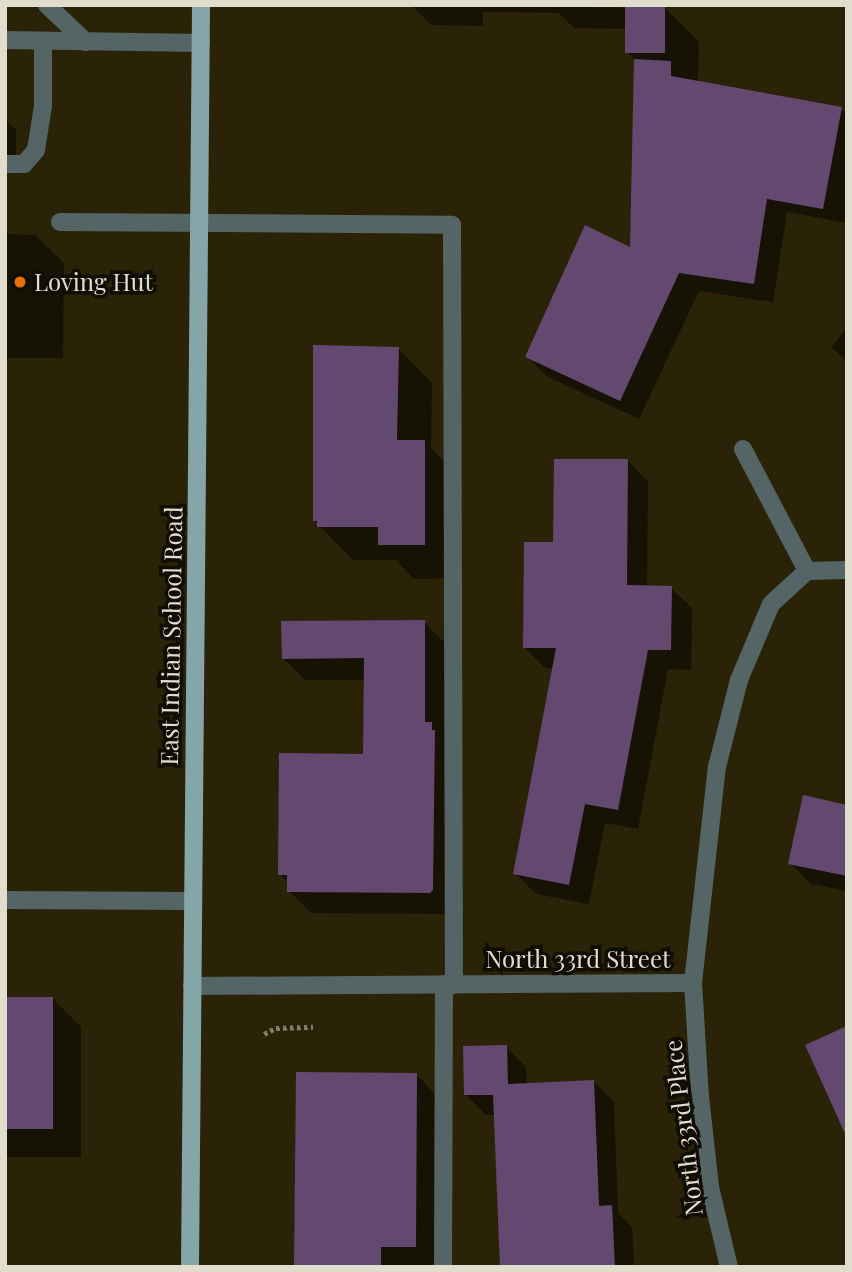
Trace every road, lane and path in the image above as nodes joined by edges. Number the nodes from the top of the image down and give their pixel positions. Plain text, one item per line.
1 (47, 5) edge
2 (201, 5) edge
3 (5, 40) edge
4 (43, 41) junction
5 (86, 42) junction
6 (201, 43) junction
7 (5, 164) edge
8 (60, 222) dead end
9 (199, 222) junction
10 (743, 449) dead end
11 (847, 570) edge
12 (807, 571) junction
13 (5, 900) edge
14 (193, 901) junction
15 (449, 984) junction
16 (693, 984) junction
17 (192, 986) junction
18 (313, 1027) dead end
19 (264, 1034) dead end
20 (190, 1267) edge
21 (443, 1267) edge
22 (729, 1267) edge

1 - 5 street
2 - 6 main road, East Indian School Road
3 - 4 street
4 - 5 street
4 - 7 street
5 - 6 street
6 - 9 main road, East Indian School Road
8 - 9 street
9 - 14 main road, East Indian School Road
9 - 15 street
10 - 12 street
11 - 12 street
12 - 16 street, North 33rd Street
13 - 14 street
14 - 17 main road, East Indian School Road
15 - 16 street, North 33rd Street
15 - 17 street, North 33rd Street
15 - 21 street
16 - 22 street, North 33rd Place
17 - 20 main road, East Indian School Road
18 - 19 path

